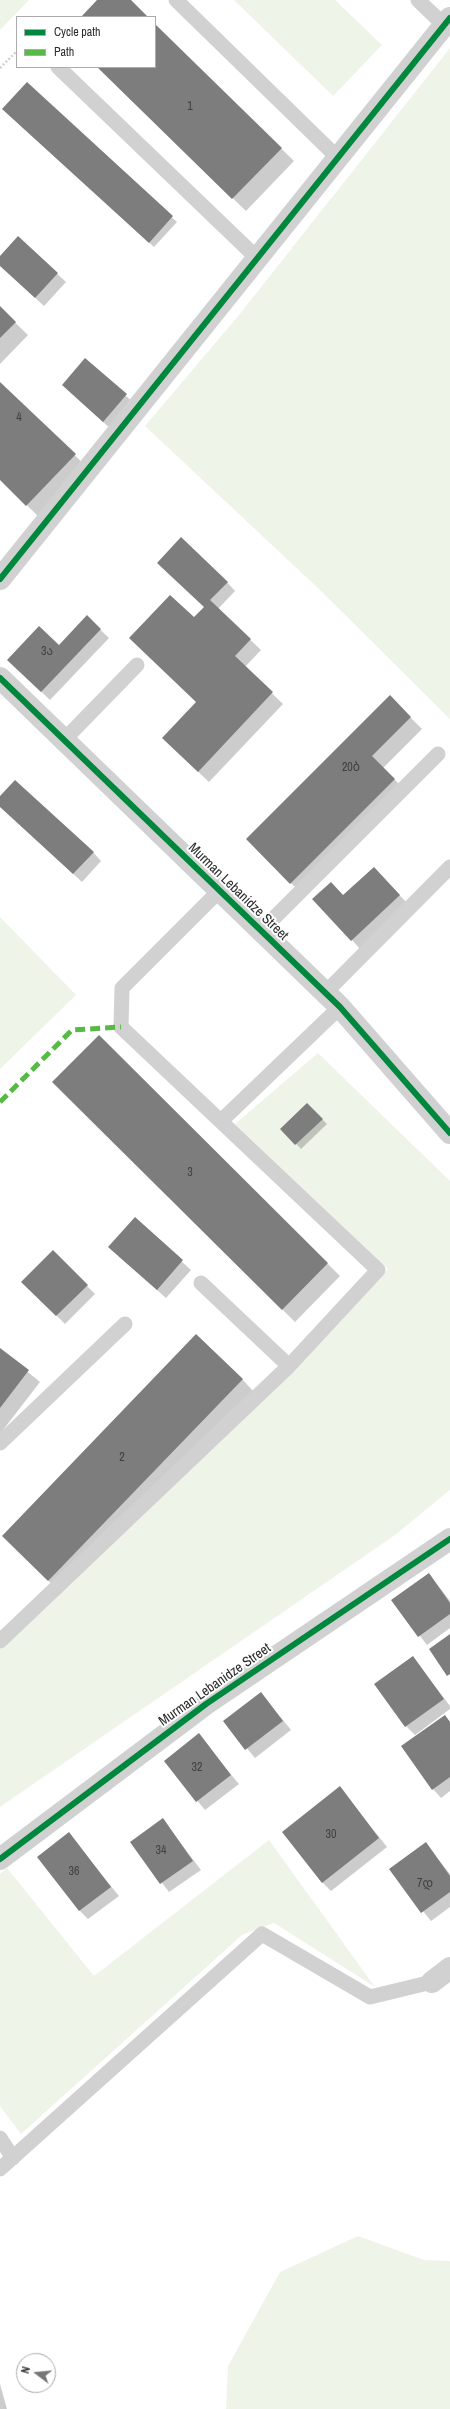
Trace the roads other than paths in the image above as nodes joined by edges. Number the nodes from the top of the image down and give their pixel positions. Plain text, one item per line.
1 (176, 0) edge
2 (418, 0) edge
3 (447, 22) edge
4 (59, 68) edge
5 (338, 158) junction
6 (257, 258) junction
7 (0, 579) edge
8 (137, 665) dead end
9 (0, 678) edge
10 (64, 740) junction
11 (438, 754) dead end
12 (450, 867) edge
13 (220, 890) junction
14 (261, 931) junction
15 (332, 1000) junction
16 (221, 1122) junction
17 (450, 1133) edge
18 (201, 1283) dead end
19 (125, 1324) dead end
20 (289, 1366) junction
21 (0, 1443) edge
22 (450, 1539) edge
23 (3, 1632) edge
24 (0, 1859) edge
25 (450, 1968) edge
26 (432, 1982) joint
27 (0, 2138) edge
28 (13, 2158) junction
29 (0, 2169) edge

1 - 5 lane
2 - 3 lane
3 - 5 street
4 - 6 lane
5 - 6 street
6 - 7 street
8 - 10 lane
9 - 10 street, Murman Lebanidze Street
10 - 13 street, Murman Lebanidze Street
11 - 14 lane
12 - 15 lane
13 - 14 street, Murman Lebanidze Street
13 - 16 lane
14 - 15 street, Murman Lebanidze Street
15 - 16 lane
15 - 17 street, Murman Lebanidze Street
16 - 20 lane
18 - 20 lane
19 - 21 lane
20 - 23 lane
22 - 24 street, Murman Lebanidze Street
25 - 26 street
26 - 28 lane
27 - 28 lane
28 - 29 lane

